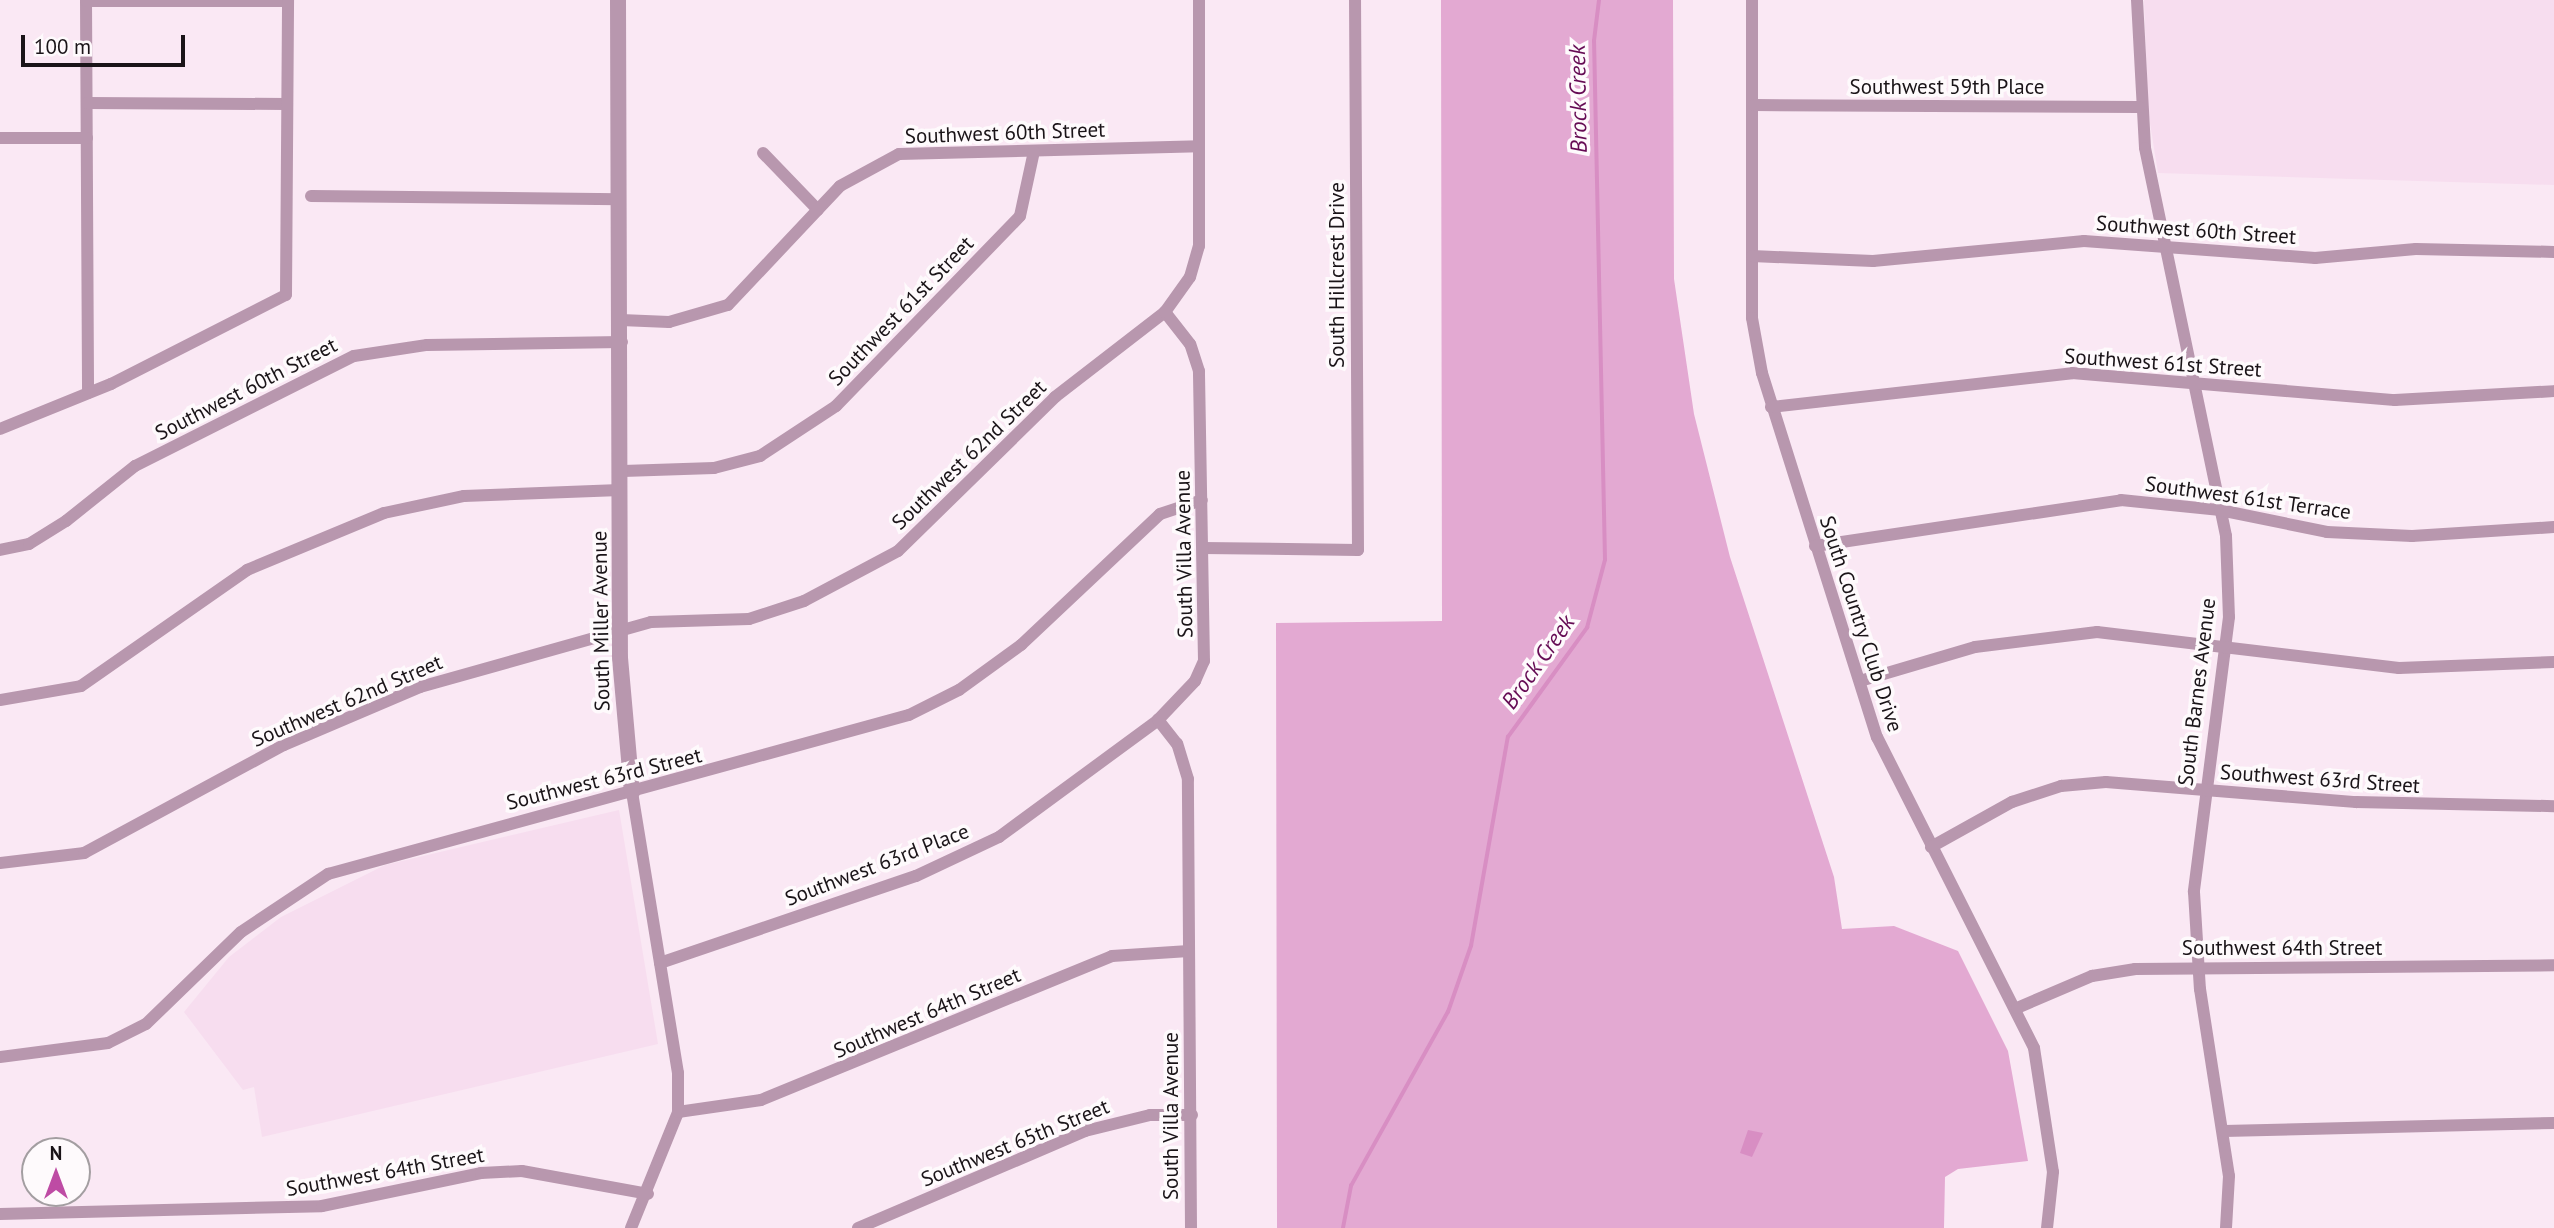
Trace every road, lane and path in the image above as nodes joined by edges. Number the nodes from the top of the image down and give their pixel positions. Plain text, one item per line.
1 (288, 0) edge
2 (618, 0) edge
3 (1199, 0) edge
4 (1355, 0) edge
5 (1752, 0) edge
6 (2137, 0) edge
7 (86, 1) edge
8 (87, 103) junction
9 (287, 104) junction
10 (1754, 105) junction
11 (2139, 107) junction
12 (0, 138) edge
13 (87, 138) junction
14 (1199, 146) junction
15 (1034, 151) junction
16 (763, 153) dead end
17 (311, 196) dead end
18 (620, 199) junction
19 (818, 210) junction
20 (2167, 244) junction
21 (2554, 252) edge
22 (1752, 256) junction
23 (1165, 312) junction
24 (621, 320) junction
25 (622, 342) junction
26 (2196, 382) junction
27 (2554, 391) edge
28 (88, 393) junction
29 (1771, 407) junction
30 (0, 429) edge
31 (623, 471) junction
32 (620, 490) junction
33 (1202, 500) junction
34 (2220, 510) junction
35 (2554, 527) edge
36 (1815, 546) junction
37 (1203, 548) junction
38 (0, 550) edge
39 (622, 630) junction
40 (2224, 645) junction
41 (2554, 662) edge
42 (1860, 681) junction
43 (0, 699) edge
44 (1158, 720) junction
45 (2203, 791) junction
46 (632, 792) junction
47 (2554, 806) edge
48 (1931, 847) junction
49 (0, 863) edge
50 (1189, 951) junction
51 (660, 963) junction
52 (2554, 965) edge
53 (2198, 967) junction
54 (2017, 1008) junction
55 (0, 1058) edge
56 (678, 1112) junction
57 (1192, 1115) junction
58 (2554, 1123) edge
59 (2224, 1131) junction
60 (648, 1194) junction
61 (0, 1214) edge
62 (631, 1228) edge
63 (858, 1228) edge
64 (1191, 1228) edge
65 (2047, 1228) edge
66 (2226, 1228) edge

1 - 7 street
1 - 9 street
2 - 18 street, South Miller Avenue
3 - 14 street
4 - 37 street, South Hillcrest Drive
5 - 10 street, South Country Club Drive
6 - 11 street, South Barnes Avenue
7 - 8 street
8 - 9 street
8 - 13 street
9 - 28 street
10 - 11 street, Southwest 59th Place
10 - 22 street, South Country Club Drive
11 - 20 street, South Barnes Avenue
12 - 13 street
13 - 28 street
14 - 15 street, Southwest 60th Street
14 - 23 street
15 - 19 street, Southwest 60th Street
15 - 31 street, Southwest 61st Street
16 - 19 street
17 - 18 street
18 - 24 street, South Miller Avenue
19 - 24 street, Southwest 60th Street
20 - 21 street, Southwest 60th Street
20 - 22 street, Southwest 60th Street
20 - 26 street, South Barnes Avenue
22 - 29 street, South Country Club Drive
23 - 33 street, South Villa Avenue
23 - 39 street, Southwest 62nd Street
24 - 25 street, South Miller Avenue
25 - 31 street, South Miller Avenue
25 - 38 street, Southwest 60th Street
26 - 27 street, Southwest 61st Street
26 - 29 street, Southwest 61st Street
26 - 34 street, South Barnes Avenue
28 - 30 street
29 - 36 street, South Country Club Drive
31 - 32 street, South Miller Avenue
32 - 39 street, South Miller Avenue
32 - 43 street
33 - 37 street, South Villa Avenue
33 - 46 street, Southwest 63rd Street
34 - 35 street, Southwest 61st Terrace
34 - 36 street, Southwest 61st Terrace
34 - 40 street, South Barnes Avenue
36 - 42 street, South Country Club Drive
37 - 44 street, South Villa Avenue
39 - 46 street, South Miller Avenue
39 - 49 street, Southwest 62nd Street
40 - 41 street
40 - 42 street
40 - 45 street, South Barnes Avenue
42 - 48 street, South Country Club Drive
44 - 50 street, South Villa Avenue
44 - 51 street, Southwest 63rd Place
45 - 47 street, Southwest 63rd Street
45 - 48 street, Southwest 63rd Street
45 - 53 street, South Barnes Avenue
46 - 51 street, South Miller Avenue
46 - 55 street, Southwest 63rd Street
48 - 54 street, South Country Club Drive
50 - 56 street, Southwest 64th Street
50 - 57 street, South Villa Avenue
51 - 56 street, South Miller Avenue
52 - 53 street, Southwest 64th Street
53 - 54 street, Southwest 64th Street
53 - 59 street, South Barnes Avenue
54 - 65 street, South Country Club Drive
56 - 60 street, South Miller Avenue
57 - 63 street, Southwest 65th Street
57 - 64 street, South Villa Avenue
58 - 59 street
59 - 66 street, South Barnes Avenue
60 - 61 street, Southwest 64th Street
60 - 62 street, South Miller Avenue

